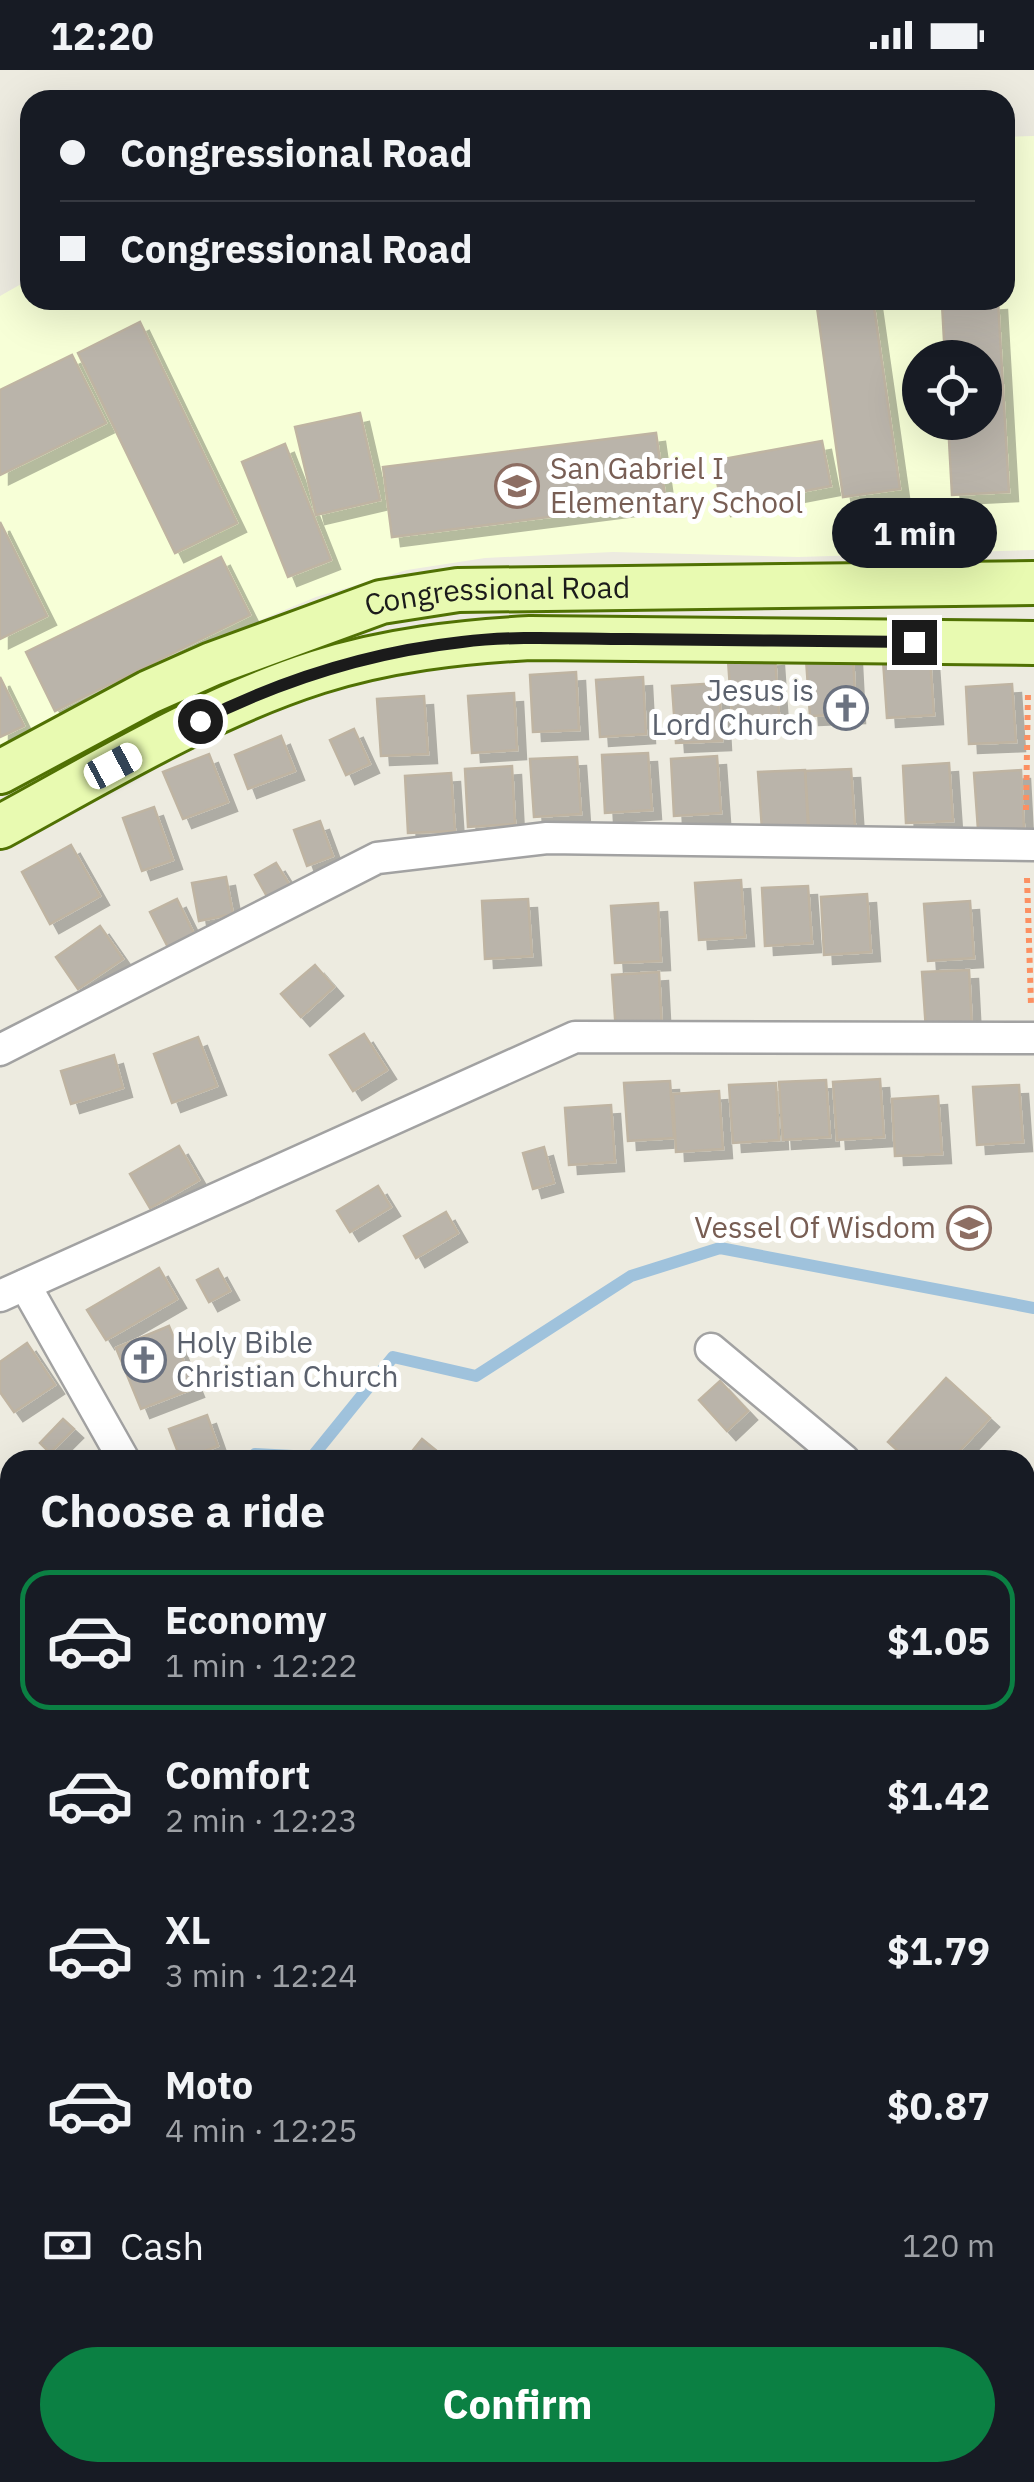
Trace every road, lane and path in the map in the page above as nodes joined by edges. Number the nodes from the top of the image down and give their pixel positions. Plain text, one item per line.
1 (1034, 583) edge
2 (1034, 643) edge
3 (0, 772) edge
4 (0, 827) edge
5 (1034, 845) edge
6 (1034, 1038) edge
7 (0, 1050) edge
8 (13, 1290) edge
9 (711, 1349) dead end
10 (117, 1450) edge
11 (832, 1450) edge

1 - 3 main road, Congressional Road
2 - 4 main road, Congressional Road
5 - 7 street
6 - 8 street
8 - 10 street
9 - 11 street

